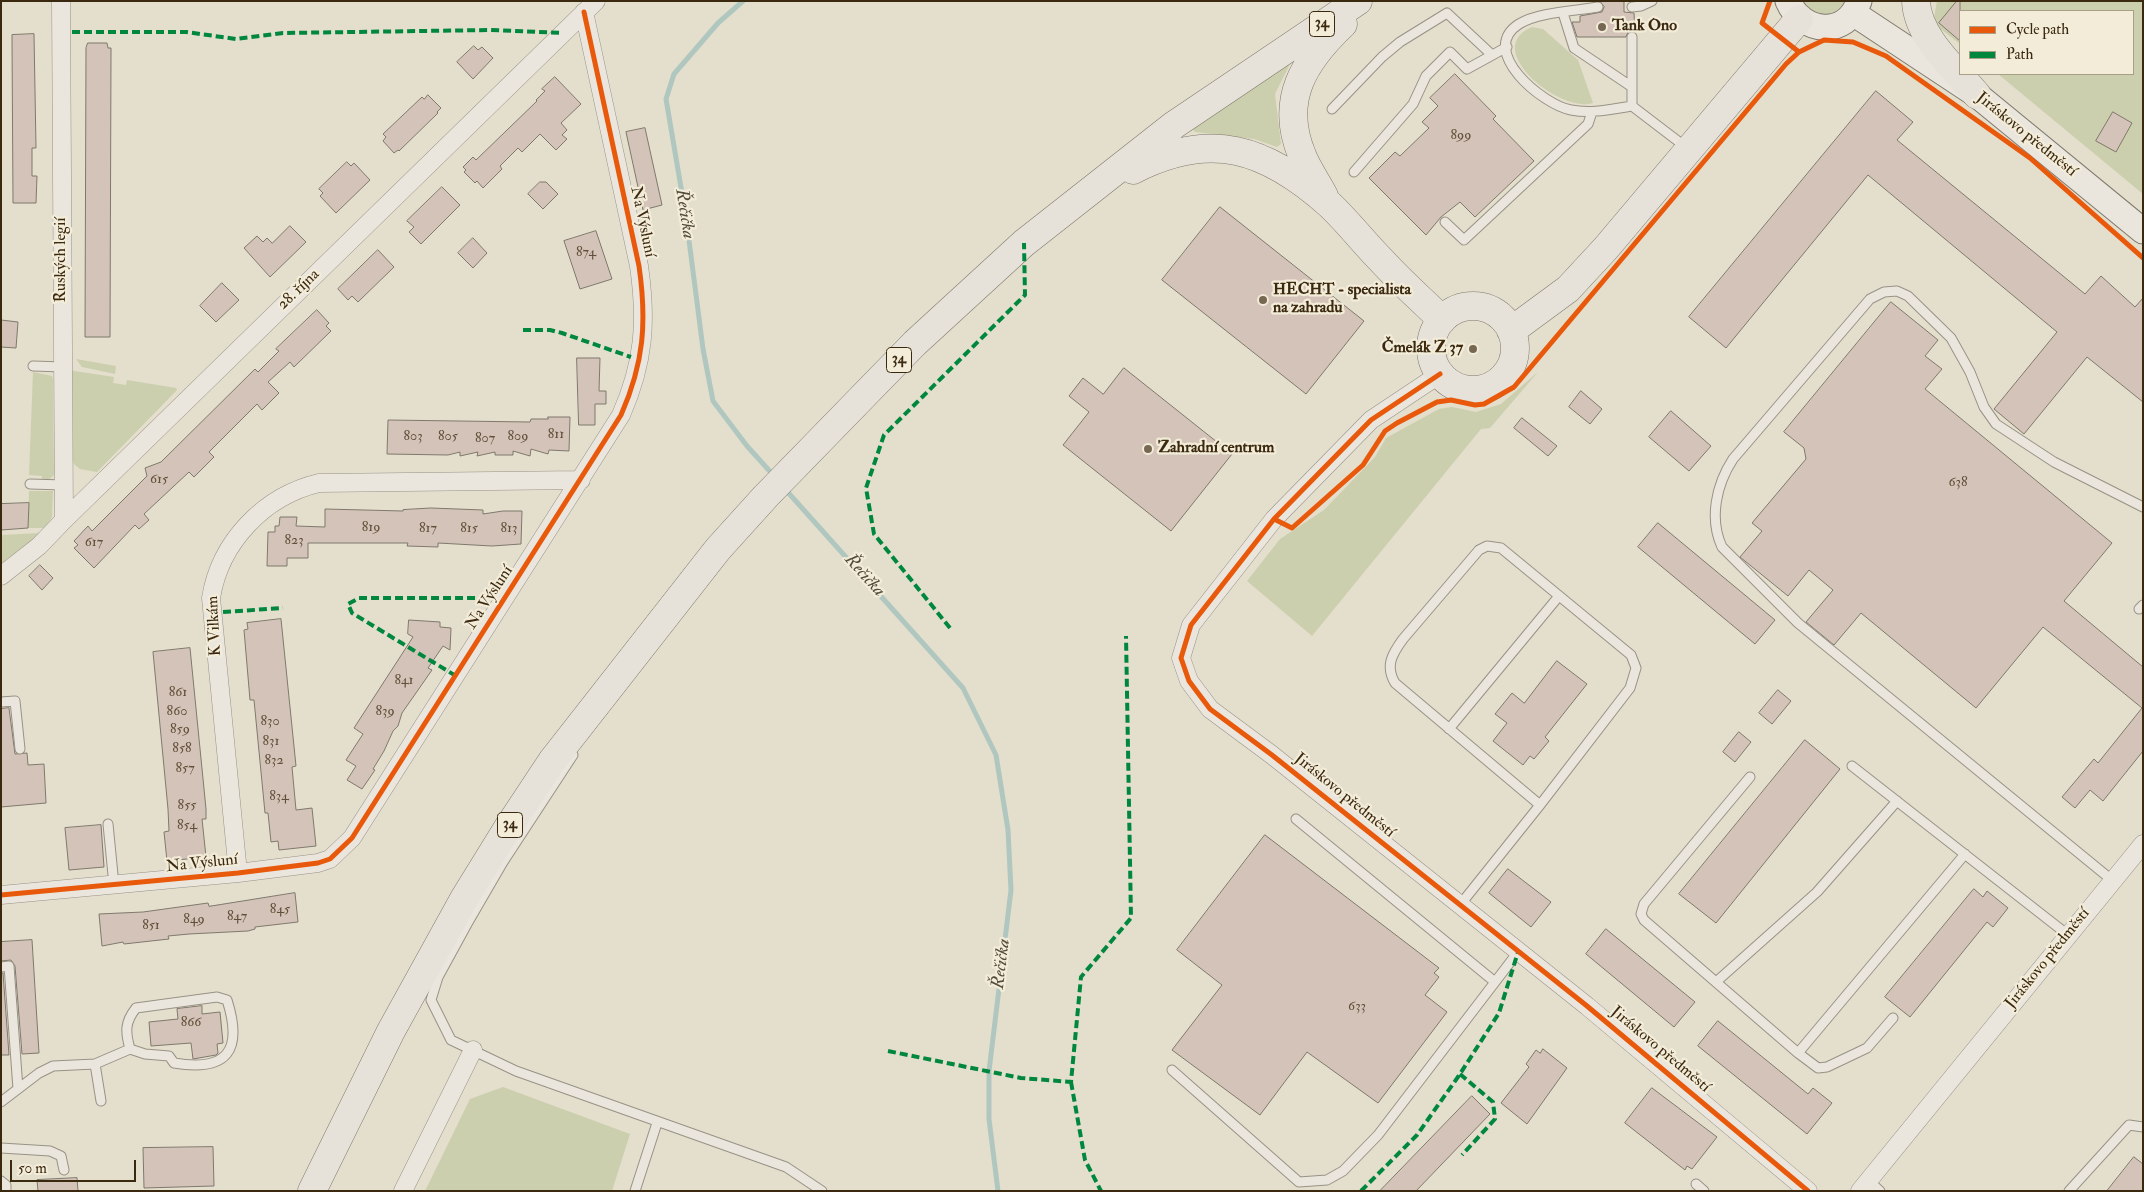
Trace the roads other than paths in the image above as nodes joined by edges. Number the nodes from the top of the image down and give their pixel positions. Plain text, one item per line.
1 (61, 1) edge
2 (1358, 1) edge
3 (1367, 1) edge
4 (1652, 1) edge
5 (1916, 1) edge
6 (590, 6) edge
7 (1598, 7) dead end
8 (1634, 7) edge
9 (1856, 7) edge
10 (1793, 10) edge
11 (1563, 13) junction
12 (1632, 37) dead end
13 (1507, 47) junction
14 (1492, 55) junction
15 (1959, 74) edge
16 (1960, 75) edge
17 (1632, 87) junction
18 (1977, 95) junction
19 (1632, 106) junction
20 (1332, 109) dead end
21 (1592, 112) junction
22 (1688, 149) junction
23 (1354, 172) dead end
24 (1076, 201) junction
25 (1330, 206) junction
26 (1445, 222) dead end
27 (2143, 231) edge
28 (1442, 320) junction
29 (1511, 331) junction
30 (33, 366) dead end
31 (63, 367) junction
32 (1440, 374) junction
33 (581, 480) junction
34 (30, 484) dead end
35 (64, 485) junction
36 (2143, 507) edge
37 (64, 520) junction
38 (718, 549) junction
39 (1, 576) edge
40 (1559, 596) junction
41 (1, 702) edge
42 (600, 717) dead end
43 (1449, 729) junction
44 (579, 747) dead end
45 (20, 749) dead end
46 (1852, 766) dead end
47 (1750, 777) dead end
48 (1897, 801) junction
49 (1540, 805) junction
50 (1296, 819) dead end
51 (108, 824) dead end
52 (2141, 850) edge
53 (1964, 854) junction
54 (238, 873) junction
55 (2113, 881) junction
56 (114, 885) junction
57 (1, 895) edge
58 (1460, 905) junction
59 (2068, 935) junction
60 (1518, 952) junction
61 (1, 967) edge
62 (1495, 982) junction
63 (1716, 982) junction
64 (1893, 1018) dead end
65 (130, 1049) junction
66 (473, 1050) junction
67 (1798, 1053) junction
68 (96, 1064) junction
69 (1172, 1070) dead end
70 (18, 1089) junction
71 (101, 1101) dead end
72 (1, 1102) edge
73 (657, 1123) junction
74 (2143, 1127) edge
75 (1, 1148) edge
76 (64, 1170) dead end
77 (1, 1181) edge
78 (1696, 1184) dead end
79 (1870, 1187) edge
80 (6, 1191) edge
81 (312, 1191) edge
82 (403, 1191) edge
83 (635, 1191) edge
84 (822, 1191) edge
85 (1704, 1191) edge
86 (1808, 1191) edge
87 (2069, 1191) edge

1 - 31 street, Ruských legií
2 - 24 main road, 34
3 - 25 main road
4 - 8 lane
5 - 15 main road
6 - 33 street, Na Výsluní
6 - 37 street, 28. října
7 - 11 lane
9 - 10 main road
9 - 18 main road, Jiráskovo předměstí
10 - 22 main road
11 - 13 lane
11 - 17 lane
12 - 17 lane
13 - 14 lane
13 - 21 lane
14 - 20 lane
14 - 23 lane
16 - 18 main road
17 - 19 lane
18 - 27 main road, Jiráskovo předměstí
19 - 21 lane
19 - 22 lane
21 - 26 lane
22 - 29 main road
24 - 25 main road
24 - 38 main road, 34
25 - 28 main road
28 - 29 main road
28 - 32 main road
29 - 32 main road
30 - 31 lane
31 - 35 street, Ruských legií
32 - 58 street, Jiráskovo předměstí
33 - 54 street, Na Výsluní
33 - 54 street, K Vilkám
34 - 35 lane
35 - 37 street, Ruských legií
36 - 55 lane
37 - 39 street, 28. října
38 - 42 lane
38 - 81 main road, 34
40 - 43 lane
40 - 43 lane
40 - 49 lane
41 - 45 lane
43 - 49 lane
44 - 66 lane
46 - 48 lane
47 - 63 lane
48 - 53 lane
48 - 63 lane
49 - 58 lane
50 - 62 lane
51 - 56 lane
52 - 55 street, Jiráskovo předměstí
53 - 59 lane
53 - 67 lane
54 - 56 street, Na Výsluní
55 - 59 street, Jiráskovo předměstí
56 - 57 street, Na Výsluní
58 - 60 street, Jiráskovo předměstí
59 - 79 street, Jiráskovo předměstí
60 - 62 lane
60 - 86 street, Jiráskovo předměstí
61 - 70 lane
62 - 69 lane
63 - 67 lane
64 - 67 lane
65 - 65 lane
65 - 68 lane
66 - 73 lane
66 - 82 street
68 - 70 lane
68 - 71 lane
70 - 72 lane
73 - 83 lane
73 - 84 lane
74 - 87 lane
75 - 76 lane
77 - 80 lane
78 - 85 lane

